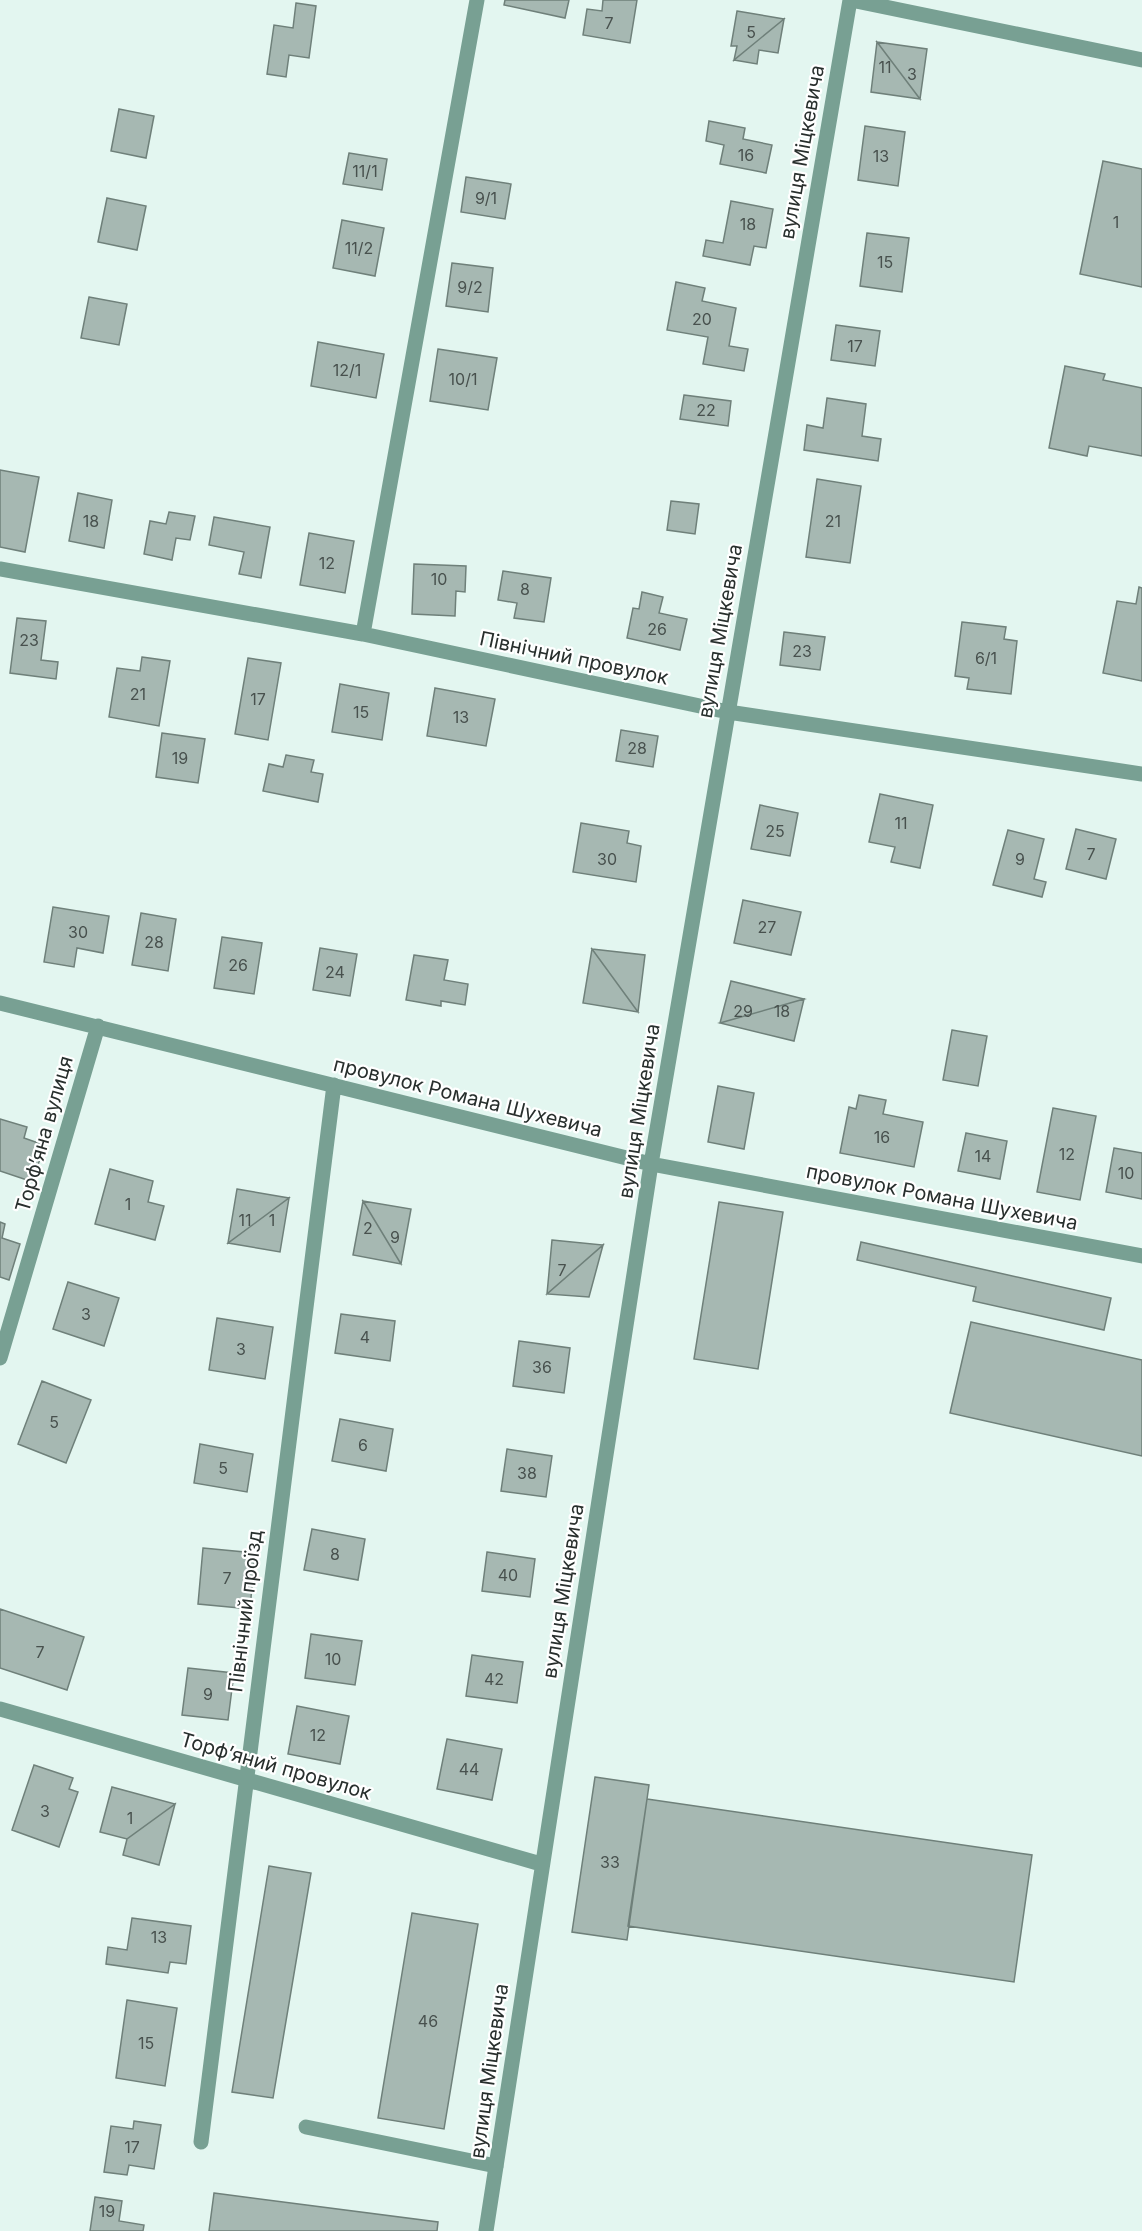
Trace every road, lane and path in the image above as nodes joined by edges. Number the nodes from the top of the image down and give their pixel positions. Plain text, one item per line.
1 (477, 0) edge
2 (850, 0) edge
3 (1142, 60) edge
4 (0, 569) edge
5 (363, 634) junction
6 (728, 712) junction
7 (1142, 774) edge
8 (0, 1003) edge
9 (98, 1026) junction
10 (334, 1085) junction
11 (651, 1164) junction
12 (1142, 1256) edge
13 (0, 1358) edge
14 (0, 1709) edge
15 (245, 1779) junction
16 (541, 1864) junction
17 (306, 2127) dead end
18 (201, 2142) dead end
19 (496, 2166) junction
20 (486, 2231) edge

1 - 5 street
2 - 3 street
2 - 6 street, вулиця Міцкевича
4 - 5 street, Північний провулок
5 - 6 street, Північний провулок
6 - 7 street, Північний провулок
6 - 11 street, вулиця Міцкевича
8 - 9 street, провулок Романа Шухевича
9 - 10 street, провулок Романа Шухевича
9 - 13 street, Торфʼяна вулиця
10 - 11 street, провулок Романа Шухевича
10 - 15 street, Північний проїзд
11 - 12 street, провулок Романа Шухевича
11 - 16 street, вулиця Міцкевича
14 - 15 street, Торфʼяний провулок
15 - 16 street, Торфʼяний провулок
15 - 18 street, Північний проїзд
16 - 19 street, вулиця Міцкевича
17 - 19 street
19 - 20 street, вулиця Міцкевича

